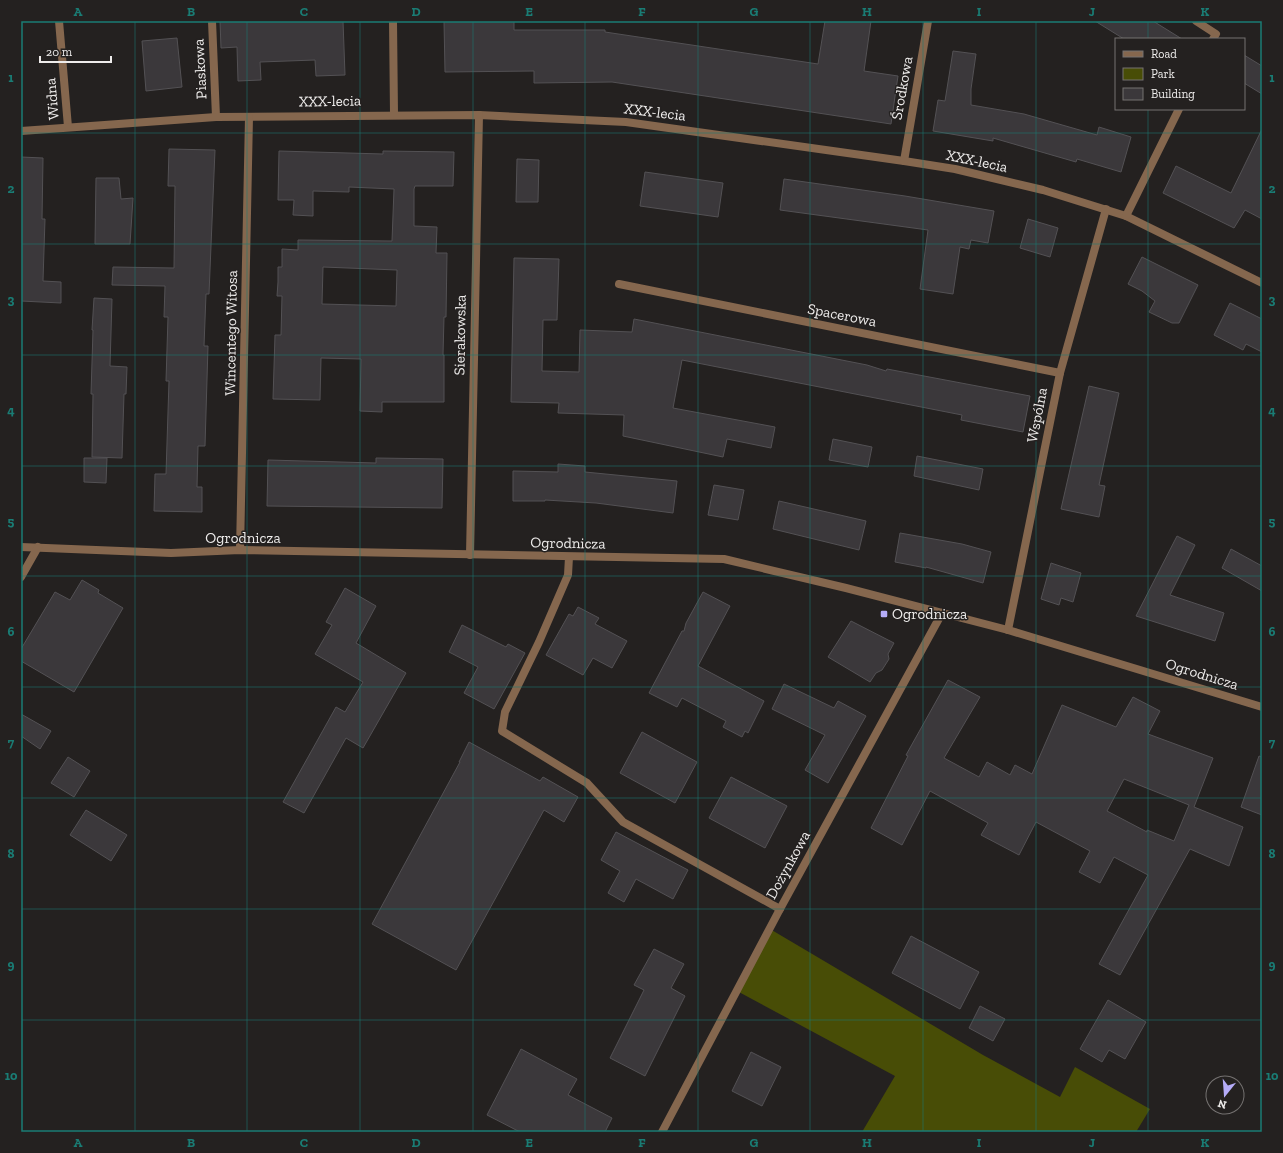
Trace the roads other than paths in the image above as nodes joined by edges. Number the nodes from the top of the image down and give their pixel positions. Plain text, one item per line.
1 (59, 21) edge
2 (212, 21) edge
3 (393, 21) edge
4 (928, 21) edge
5 (1196, 21) edge
6 (1214, 38) edge
7 (1179, 110) edge
8 (394, 114) junction
9 (479, 115) junction
10 (216, 117) junction
11 (249, 117) junction
12 (68, 127) junction
13 (21, 131) edge
14 (904, 161) junction
15 (1106, 210) junction
16 (1126, 216) junction
17 (1262, 283) edge
18 (619, 284) dead end
19 (1060, 373) junction
20 (21, 547) edge
21 (38, 547) junction
22 (240, 550) junction
23 (470, 555) junction
24 (569, 557) junction
25 (21, 577) edge
26 (942, 613) junction
27 (1008, 630) junction
28 (1262, 707) edge
29 (780, 909) junction
30 (662, 1132) edge

1 - 12 street, Widna
2 - 10 street, Piaskowa
3 - 8 street
4 - 14 street, Środkowa
5 - 6 street
7 - 16 street
8 - 9 street, XXX-lecia
8 - 11 street, XXX-lecia
9 - 14 street, XXX-lecia
9 - 23 street, Sierakowska
10 - 11 street, XXX-lecia
10 - 12 street, XXX-lecia
11 - 22 street, Wincentego Witosa
12 - 13 street, XXX-lecia
14 - 15 street, XXX-lecia
15 - 16 street, XXX-lecia
15 - 19 street, Wspólna
16 - 17 street, XXX-lecia
18 - 19 street, Spacerowa
19 - 27 street, Wspólna
20 - 21 street, Ogrodnicza
21 - 22 street, Ogrodnicza
21 - 25 street
22 - 23 street, Ogrodnicza
23 - 24 street, Ogrodnicza
24 - 26 street, Ogrodnicza
24 - 29 street
26 - 27 street, Ogrodnicza
26 - 29 street, Dożynkowa
27 - 28 street, Ogrodnicza
29 - 30 street, Dożynkowa

